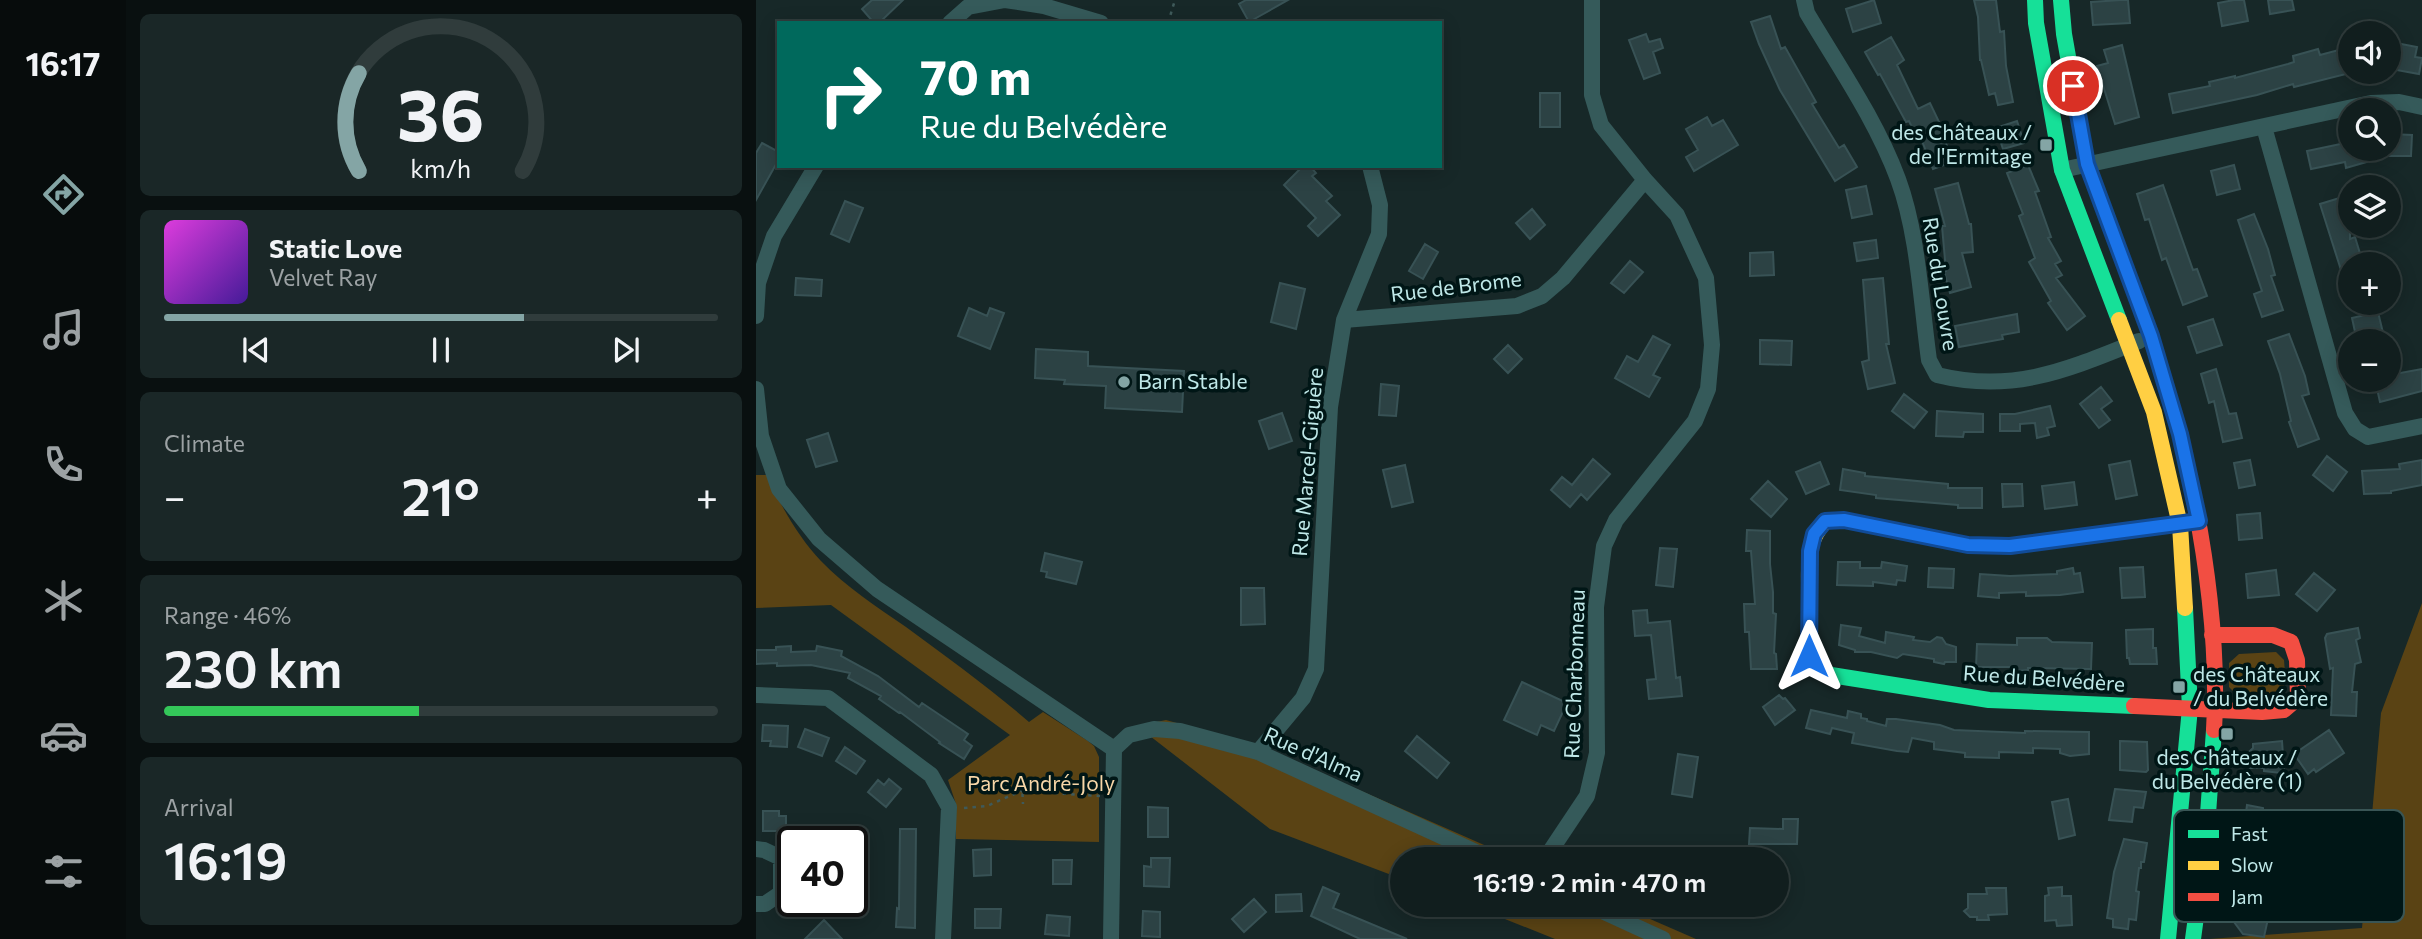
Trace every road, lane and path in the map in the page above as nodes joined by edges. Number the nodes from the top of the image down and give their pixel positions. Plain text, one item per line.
1 (1175, 0) edge
2 (1592, 0) edge
3 (1804, 0) edge
4 (2035, 0) edge
5 (2061, 0) edge
6 (952, 21) edge
7 (1094, 21) edge
8 (1169, 21) edge
9 (2422, 107) edge
10 (2264, 127) junction
11 (2087, 164) junction
12 (815, 168) edge
13 (1371, 168) edge
14 (2062, 170) junction
15 (1645, 180) junction
16 (756, 316) edge
17 (1344, 320) junction
18 (2151, 336) junction
19 (2129, 345) junction
20 (756, 389) edge
21 (2422, 426) edge
22 (2199, 521) junction
23 (2180, 525) junction
24 (2212, 635) junction
25 (756, 695) edge
26 (2190, 708) junction
27 (2215, 709) junction
28 (1114, 749) junction
29 (1258, 752) junction
30 (1021, 785) dead end
31 (1023, 792) junction
32 (1100, 796) dead end
33 (1023, 804) dead end
34 (962, 808) dead end
35 (2180, 810) edge
36 (2208, 810) edge
37 (1465, 847) edge
38 (1553, 847) edge
39 (756, 849) edge
40 (2174, 876) edge
41 (756, 904) edge
42 (1615, 917) edge
43 (943, 939) edge
44 (1111, 939) edge
45 (1663, 939) edge
46 (2168, 939) edge

1 - 8 path
2 - 15 street, Rue Charbonneau
3 - 19 street, Rue du Louvre
4 - 14 street
5 - 11 street
6 - 7 street
9 - 10 street
10 - 11 street
10 - 21 street
11 - 14 street
11 - 18 street
12 - 16 street
13 - 17 street, Rue Marcel-Giguère
14 - 19 street
15 - 17 street, Rue de Brome
15 - 38 street, Rue Charbonneau
17 - 29 street, Rue Marcel-Giguère
18 - 19 street, Rue du Louvre
18 - 22 street
19 - 23 street
20 - 28 street
22 - 23 street, Rue du Belvédère
22 - 24 street
23 - 26 street
23 - 26 street, Rue du Belvédère
24 - 27 street
24 - 27 street, Rue du Belvédère
25 - 43 street
26 - 27 street, Rue du Belvédère
26 - 35 street
27 - 36 street
28 - 29 street, Rue d'Alma
28 - 44 street
29 - 37 street, Rue d'Alma
30 - 31 path
31 - 32 path
31 - 33 path
31 - 34 path
39 - 41 street
40 - 46 street
42 - 45 street

